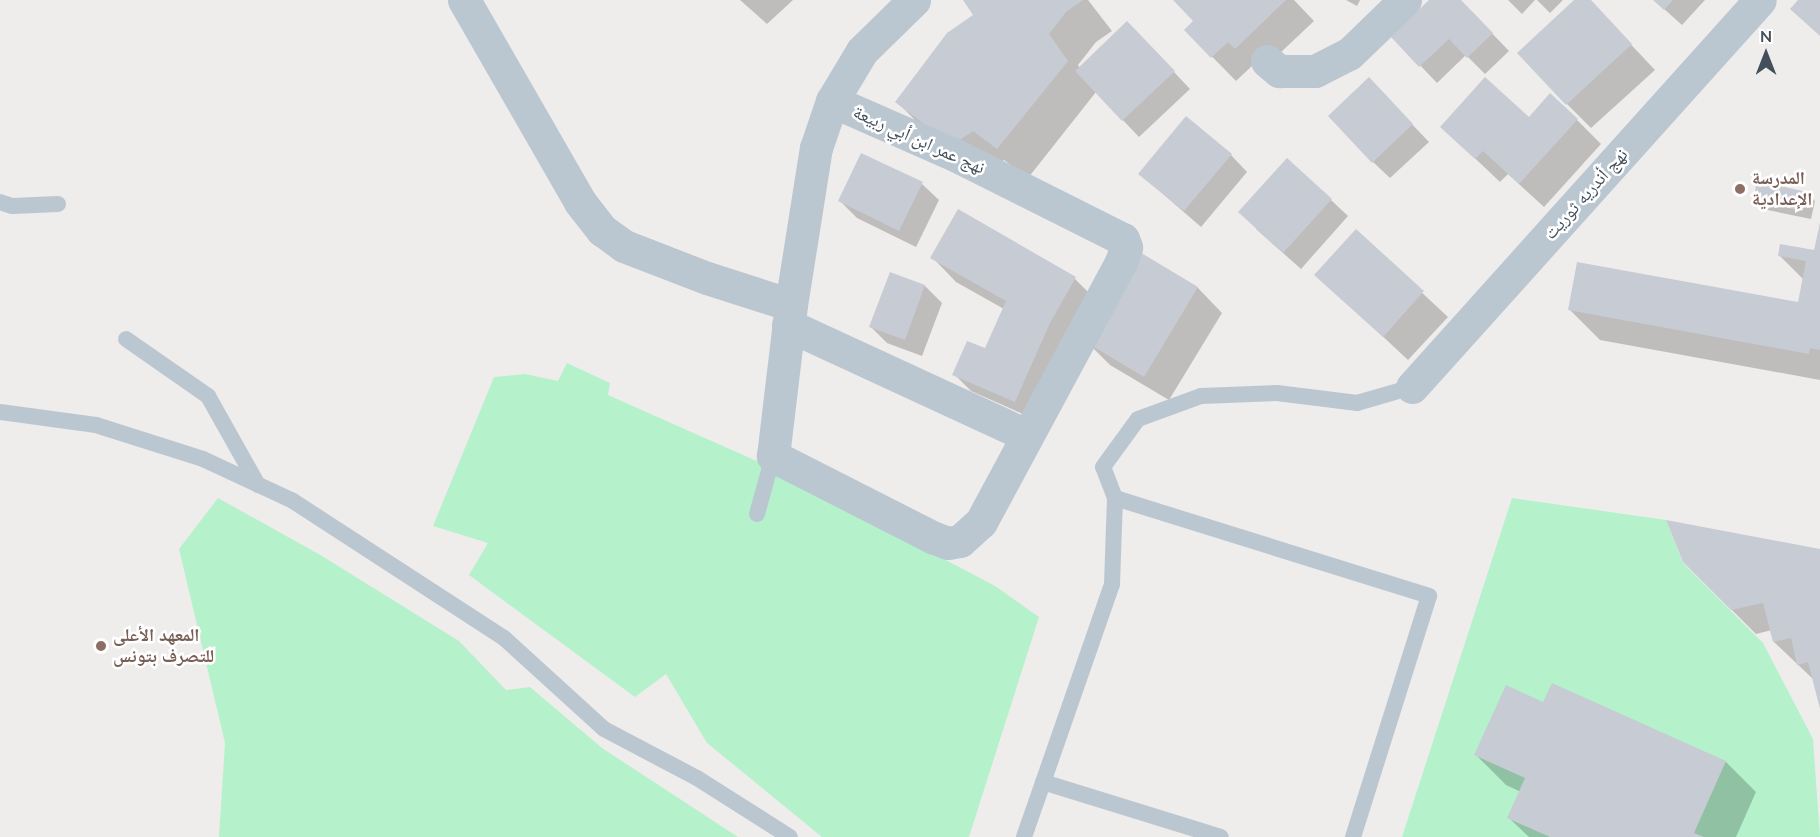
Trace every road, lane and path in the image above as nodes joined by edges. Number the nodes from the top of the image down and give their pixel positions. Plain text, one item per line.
1 (464, 0) edge
2 (914, 0) edge
3 (1405, 0) edge
4 (1760, 0) edge
5 (1267, 61) dead end
6 (832, 101) junction
7 (0, 202) edge
8 (58, 204) dead end
9 (790, 315) junction
10 (126, 339) dead end
11 (1412, 387) joint
12 (0, 412) edge
13 (1026, 435) junction
14 (773, 456) junction
15 (258, 485) junction
16 (1115, 498) junction
17 (757, 514) dead end
18 (1043, 782) junction
19 (790, 837) edge
20 (1024, 837) edge
21 (1221, 837) edge
22 (1353, 837) edge

1 - 9 street
2 - 6 street, نهج عمر ابن أبي ربيعة
3 - 5 street
4 - 11 street, نهج أندريه ثوريت
6 - 9 street
6 - 13 street, نهج عمر ابن أبي ربيعة
7 - 8 lane
9 - 13 street
9 - 14 street
10 - 15 lane
11 - 16 lane
12 - 15 lane
13 - 14 street
14 - 17 lane
15 - 19 lane
16 - 18 lane
16 - 22 lane
18 - 20 lane
18 - 21 lane

